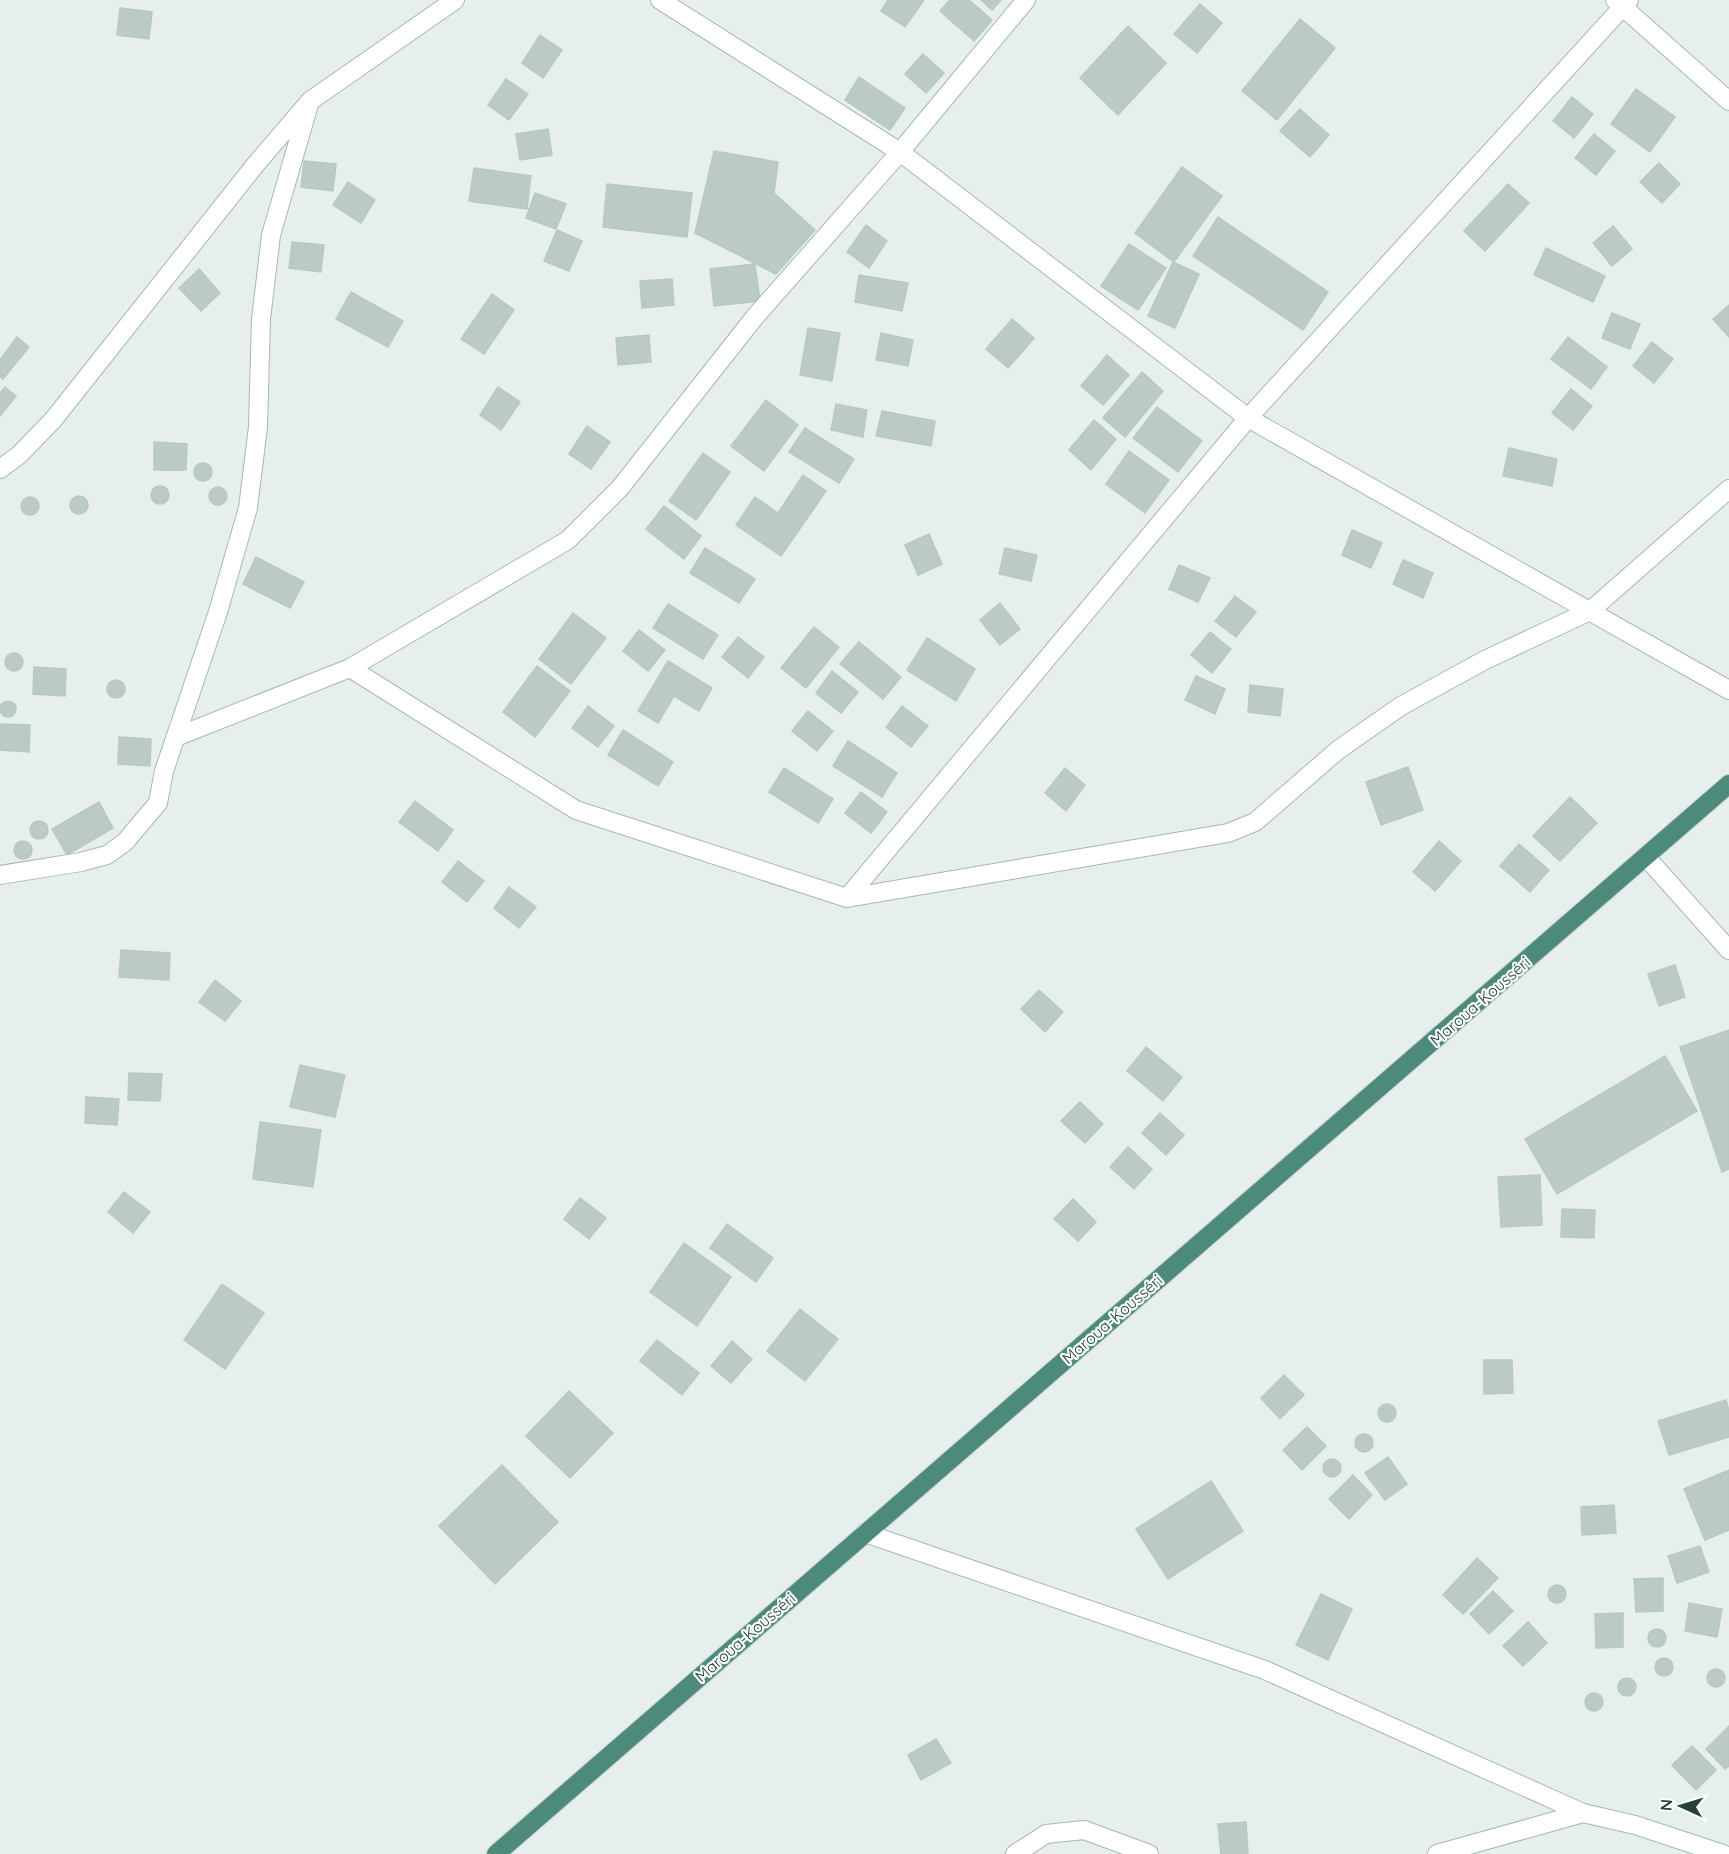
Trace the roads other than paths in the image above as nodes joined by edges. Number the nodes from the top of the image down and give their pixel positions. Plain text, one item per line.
1 (455, 0) edge
2 (660, 0) edge
3 (1026, 0) edge
4 (1622, 2) edge
5 (310, 101) junction
6 (1729, 101) edge
7 (900, 152) junction
8 (1248, 418) junction
9 (0, 469) edge
10 (1729, 489) edge
11 (1590, 611) junction
12 (350, 668) junction
13 (1729, 690) edge
14 (176, 737) junction
15 (1729, 784) edge
16 (1646, 857) junction
17 (0, 875) edge
18 (847, 898) junction
19 (1729, 950) edge
20 (865, 1533) junction
21 (1583, 1813) junction
22 (496, 1854) edge
23 (1015, 1854) edge
24 (1149, 1854) edge
25 (1437, 1854) edge
26 (1723, 1854) edge

1 - 5 street
2 - 7 street
3 - 7 street
4 - 6 street
4 - 8 street
5 - 9 street
5 - 14 street
7 - 8 street
7 - 12 street
8 - 11 street
8 - 18 street
10 - 11 street
11 - 13 street
11 - 18 street
12 - 14 street
12 - 18 street
14 - 17 street
15 - 16 highway, Maroua-Kousséri
16 - 19 street
16 - 20 highway, Maroua-Kousséri
20 - 21 street
20 - 22 highway, Maroua-Kousséri
21 - 25 street
21 - 26 street
23 - 24 street

